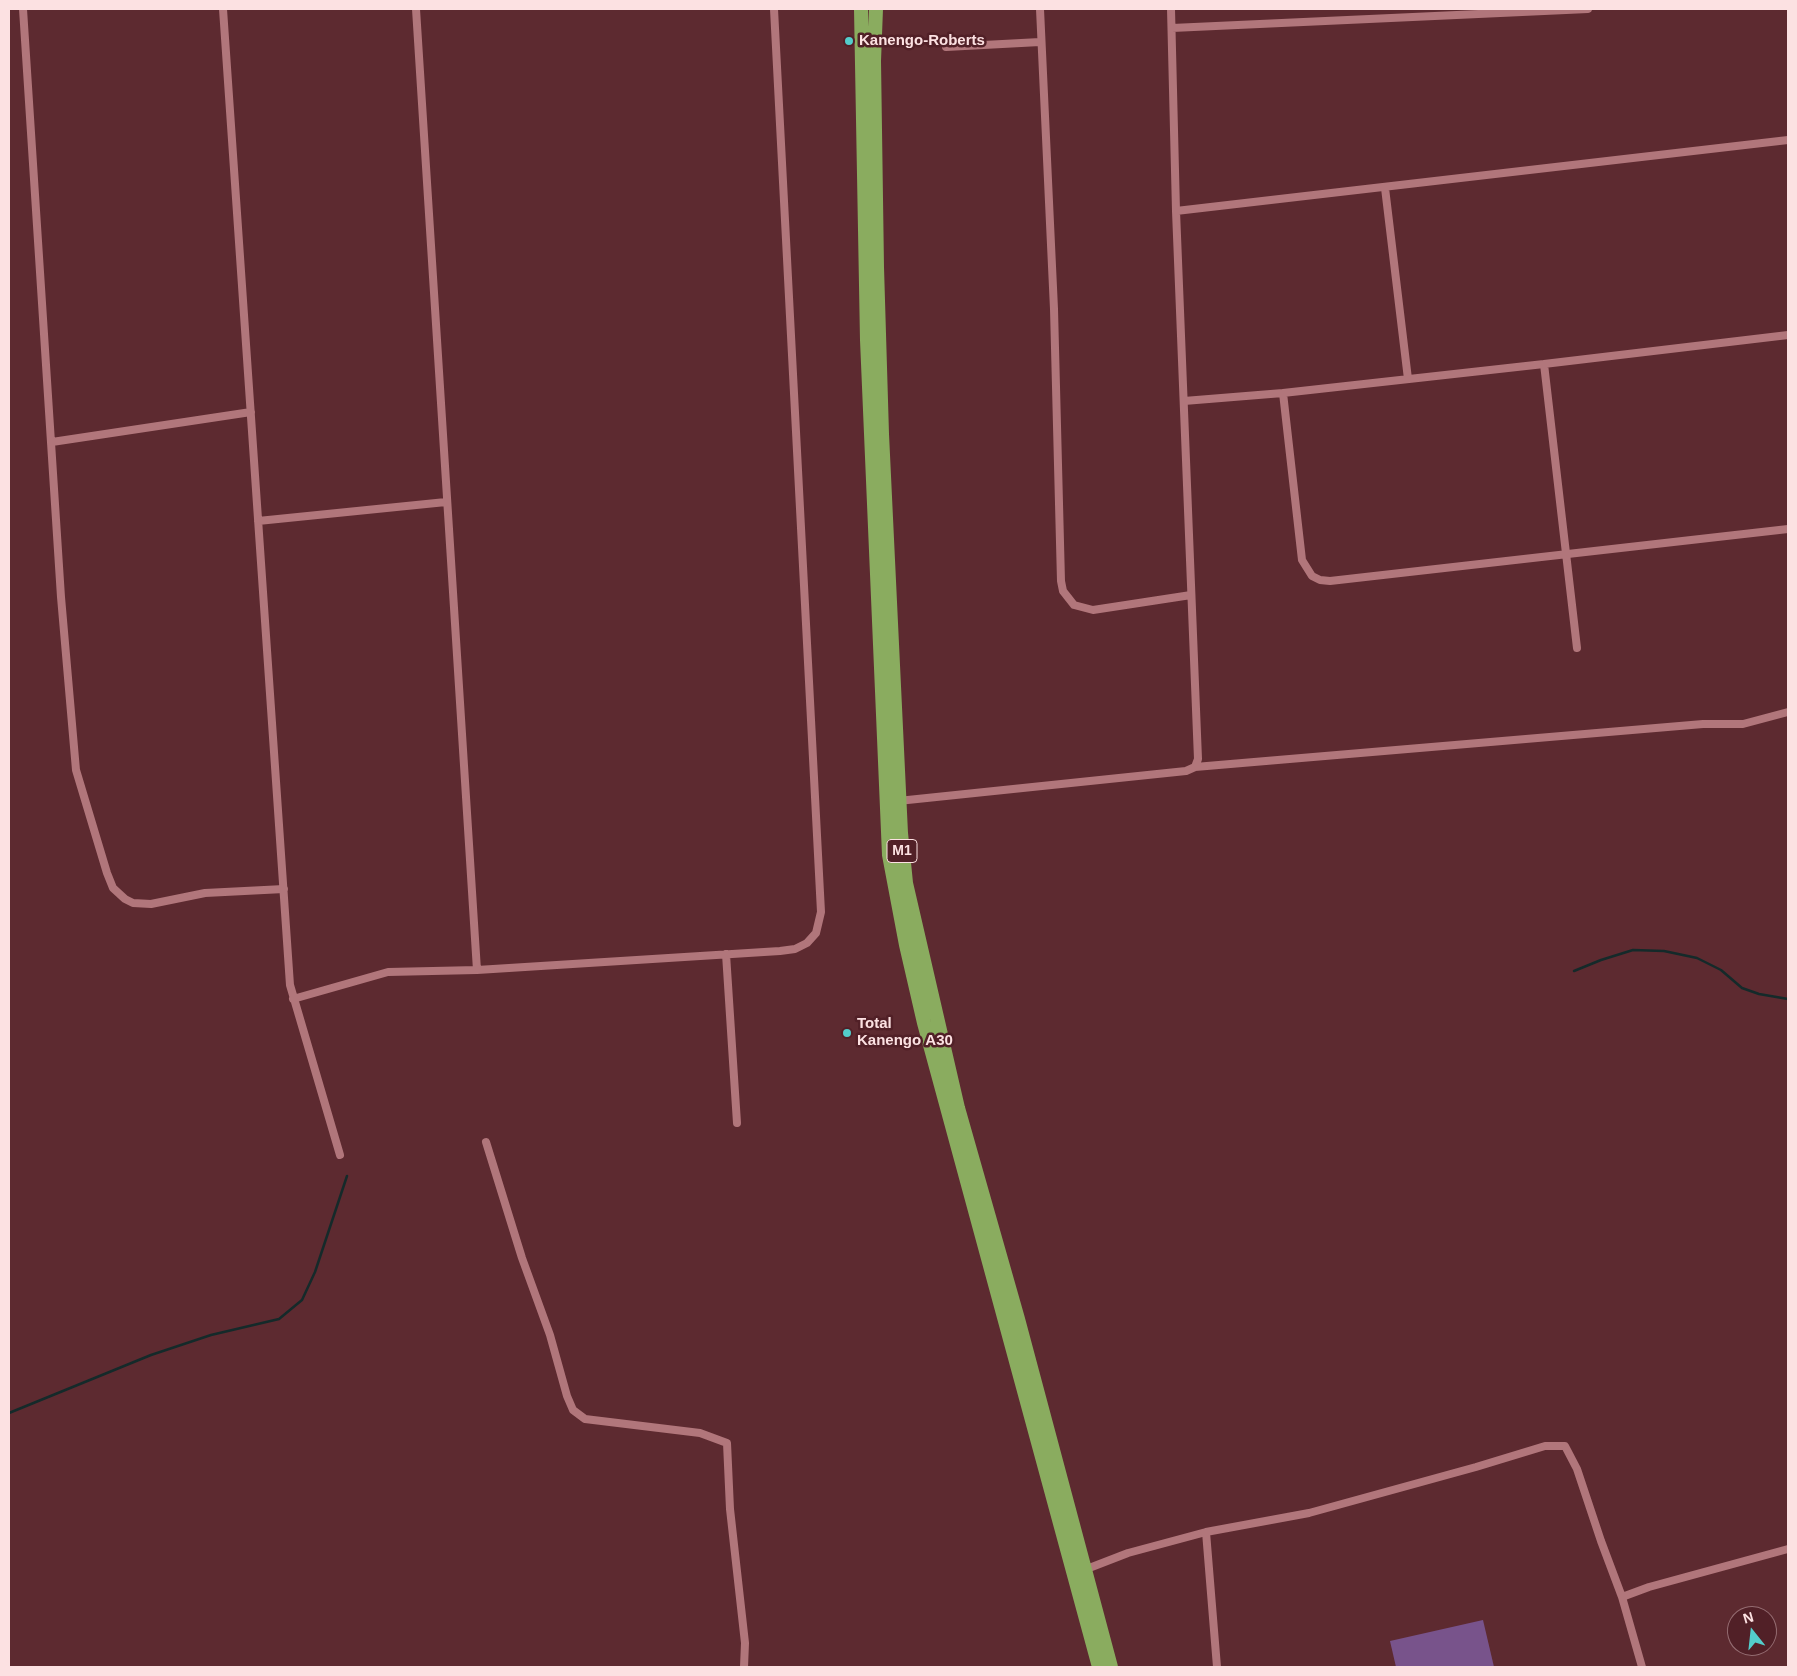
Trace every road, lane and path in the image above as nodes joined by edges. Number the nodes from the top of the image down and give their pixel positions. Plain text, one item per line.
1 (23, 9) edge
2 (224, 9) edge
3 (416, 9) edge
4 (774, 9) edge
5 (861, 9) edge
6 (876, 9) edge
7 (1040, 9) edge
8 (1171, 9) edge
9 (1588, 9) edge
10 (1172, 28) junction
11 (1040, 42) junction
12 (946, 47) dead end
13 (1788, 140) edge
14 (1385, 188) junction
15 (1176, 211) junction
16 (1788, 335) edge
17 (1544, 364) junction
18 (1408, 379) junction
19 (1283, 393) junction
20 (1184, 401) junction
21 (251, 412) junction
22 (52, 442) junction
23 (446, 502) junction
24 (258, 521) junction
25 (1788, 529) edge
26 (1566, 553) junction
27 (1191, 595) junction
28 (1577, 648) dead end
29 (1788, 712) edge
30 (1194, 767) junction
31 (893, 802) junction
32 (284, 889) junction
33 (726, 954) junction
34 (477, 970) junction
35 (293, 998) junction
36 (737, 1123) dead end
37 (486, 1142) dead end
38 (340, 1155) dead end
39 (1206, 1532) junction
40 (1788, 1549) edge
41 (1084, 1570) junction
42 (1622, 1597) junction
43 (744, 1667) edge
44 (1099, 1667) edge
45 (1112, 1667) edge
46 (1216, 1667) edge
47 (1642, 1667) edge

1 - 22 street
2 - 21 street
3 - 23 street
4 - 33 street
5 - 31 highway, M1
6 - 31 highway, M1
7 - 11 street
8 - 10 street
9 - 10 street
10 - 15 street
11 - 12 street
11 - 27 street
13 - 14 street
14 - 15 street
14 - 18 street
15 - 20 street
16 - 17 street
17 - 18 street
17 - 26 street
18 - 19 street
19 - 20 street
19 - 26 street
20 - 27 street
21 - 22 street
21 - 24 street
22 - 32 street
23 - 24 street
23 - 34 street
24 - 32 street
25 - 26 street
26 - 28 street
27 - 30 street
29 - 30 street
30 - 31 street
31 - 41 highway, M1
31 - 44 highway, M1
32 - 35 street
33 - 34 street
33 - 36 street
34 - 35 street
35 - 38 street
37 - 43 street
39 - 41 street
39 - 42 street
39 - 46 street
40 - 42 street
41 - 45 highway, M1
42 - 47 street

